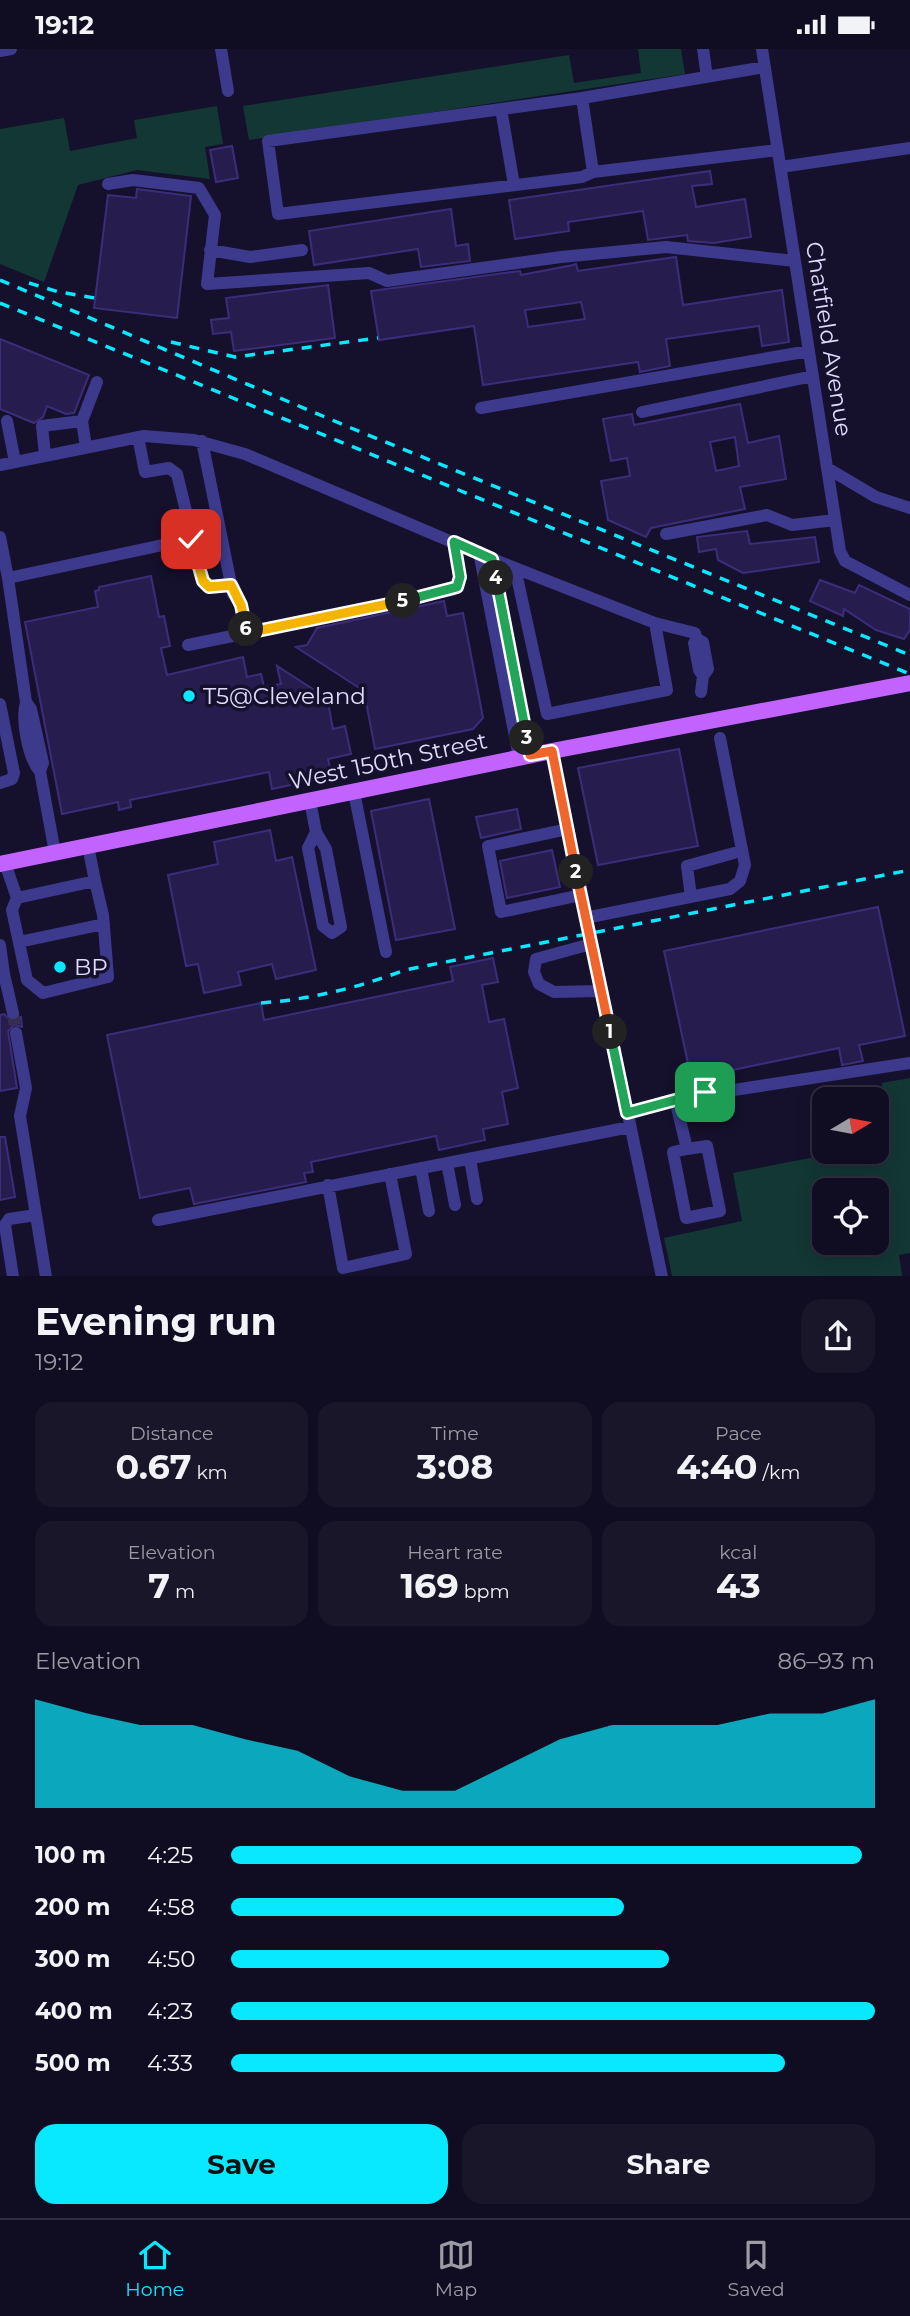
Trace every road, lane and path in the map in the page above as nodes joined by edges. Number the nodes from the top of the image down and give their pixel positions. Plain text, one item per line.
1 (10, 49) edge
2 (221, 49) edge
3 (703, 49) edge
4 (762, 49) edge
5 (0, 51) edge
6 (765, 67) junction
7 (706, 77) junction
8 (228, 91) dead end
9 (582, 98) junction
10 (501, 109) junction
11 (910, 148) edge
12 (778, 150) junction
13 (781, 167) junction
14 (593, 172) junction
15 (108, 184) dead end
16 (514, 185) junction
17 (211, 250) junction
18 (302, 250) dead end
19 (795, 261) junction
20 (809, 351) junction
21 (813, 376) junction
22 (97, 382) dead end
23 (481, 408) dead end
24 (642, 412) dead end
25 (7, 421) dead end
26 (82, 421) junction
27 (138, 437) junction
28 (202, 442) junction
29 (86, 447) junction
30 (45, 456) junction
31 (15, 461) junction
32 (0, 465) edge
33 (827, 468) junction
34 (910, 508) edge
35 (835, 520) junction
36 (666, 534) dead end
37 (0, 537) edge
38 (191, 539) junction
39 (454, 542) junction
40 (479, 552) junction
41 (492, 559) junction
42 (515, 568) junction
43 (8, 578) junction
44 (231, 585) junction
45 (910, 595) edge
46 (498, 622) junction
47 (655, 623) junction
48 (247, 633) junction
49 (188, 645) dead end
50 (910, 683) edge
51 (701, 692) dead end
52 (0, 704) edge
53 (720, 738) dead end
54 (552, 751) junction
55 (525, 756) junction
56 (0, 783) edge
57 (354, 792) junction
58 (310, 801) junction
59 (568, 829) junction
60 (316, 832) junction
61 (88, 846) junction
62 (55, 853) junction
63 (734, 853) dead end
64 (3, 863) edge
65 (95, 881) junction
66 (581, 895) junction
67 (691, 897) junction
68 (16, 898) junction
69 (585, 918) junction
70 (104, 924) junction
71 (19, 943) junction
72 (591, 944) junction
73 (0, 945) edge
74 (386, 952) dead end
75 (2, 974) edge
76 (601, 991) junction
77 (13, 1013) tunnel mouth
78 (16, 1033) tunnel mouth
79 (910, 1063) edge
80 (675, 1099) junction
81 (627, 1113) junction
82 (630, 1127) junction
83 (687, 1149) junction
84 (470, 1159) junction
85 (447, 1163) junction
86 (421, 1168) junction
87 (390, 1174) junction
88 (328, 1185) junction
89 (477, 1199) dead end
90 (455, 1205) dead end
91 (429, 1211) dead end
92 (36, 1215) junction
93 (158, 1220) dead end
94 (13, 1276) edge
95 (46, 1276) edge
96 (662, 1276) edge

1 - 5 street
2 - 8 street
3 - 7 street
4 - 6 street, Chatfield Avenue
6 - 7 street
6 - 12 street, Chatfield Avenue
7 - 9 street
9 - 10 street
9 - 14 street
10 - 16 street
10 - 16 street
11 - 13 street
12 - 13 street, Chatfield Avenue
12 - 14 street
13 - 19 street, Chatfield Avenue
14 - 16 street
15 - 17 street
17 - 18 street
17 - 19 street
19 - 20 street, Chatfield Avenue
20 - 21 street, Chatfield Avenue
20 - 23 street
21 - 24 street
21 - 33 street, Chatfield Avenue
22 - 26 street
25 - 31 street
26 - 29 street
26 - 30 street
27 - 28 street
27 - 29 street
27 - 38 street
28 - 39 street
28 - 44 street
29 - 30 street
30 - 31 street
31 - 32 street
33 - 34 street
33 - 35 street, Chatfield Avenue
35 - 36 street
35 - 45 street, Chatfield Avenue
37 - 43 street
38 - 43 street
38 - 44 street
39 - 40 street
39 - 48 street
40 - 41 street
40 - 46 street
41 - 42 street
41 - 46 street
42 - 47 street
42 - 47 street
43 - 62 street
44 - 48 street
46 - 55 street
47 - 51 street
48 - 49 street
50 - 54 main road, West 150th Street
52 - 56 street
53 - 67 street
54 - 55 main road, West 150th Street
54 - 59 street
55 - 57 main road, West 150th Street
57 - 58 main road, West 150th Street
57 - 74 street
58 - 60 street
58 - 61 main road, West 150th Street
59 - 66 street
59 - 66 street
60 - 60 street
61 - 62 main road, West 150th Street
61 - 65 street
62 - 64 main road, West 150th Street
63 - 67 street
64 - 68 street
65 - 68 street
65 - 70 street
66 - 69 street
67 - 69 street
68 - 71 street
69 - 72 street
70 - 71 street
70 - 71 street
72 - 76 street
72 - 76 street
73 - 75 street
75 - 77 street
76 - 81 street
78 - 92 street
79 - 80 street
80 - 81 street
80 - 83 street
81 - 82 street
82 - 84 street
82 - 96 street
83 - 83 street
84 - 85 street
84 - 89 street
85 - 86 street
85 - 90 street
86 - 87 street
86 - 91 street
87 - 88 street
87 - 88 street
88 - 93 street
92 - 94 street
92 - 95 street

